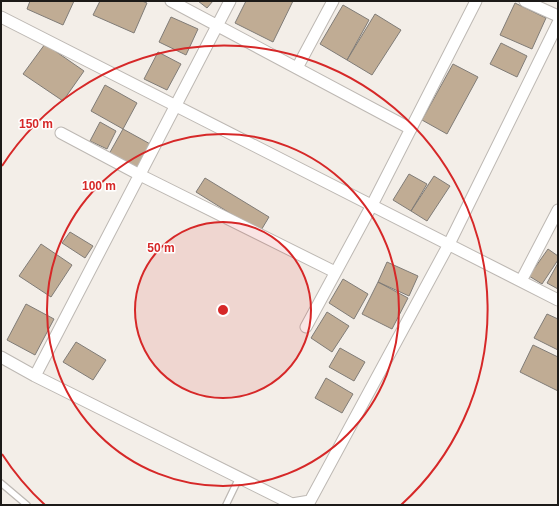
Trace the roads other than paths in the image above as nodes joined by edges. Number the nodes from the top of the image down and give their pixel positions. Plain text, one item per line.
1 (171, 1) edge
2 (230, 1) edge
3 (333, 1) edge
4 (476, 1) edge
5 (525, 1) edge
6 (558, 16) edge
7 (1, 17) edge
8 (558, 23) edge
9 (218, 25) junction
10 (297, 68) junction
11 (177, 106) junction
12 (411, 129) junction
13 (61, 134) dead end
14 (140, 175) junction
15 (372, 205) junction
16 (558, 210) edge
17 (449, 244) junction
18 (335, 272) junction
19 (521, 281) junction
20 (558, 300) edge
21 (306, 327) dead end
22 (1, 357) edge
23 (35, 376) junction
24 (239, 478) junction
25 (1, 483) edge
26 (27, 505) edge
27 (226, 505) edge

1 - 9 street
2 - 9 street
3 - 10 street
4 - 12 street
5 - 6 street
7 - 11 street
8 - 17 street
9 - 10 street
9 - 11 street
10 - 12 street
11 - 14 street
11 - 15 street
12 - 15 street
13 - 14 street
14 - 18 street
14 - 23 street
15 - 17 street
15 - 18 street
16 - 19 street
17 - 19 street
17 - 24 street
18 - 21 street
19 - 20 street
22 - 23 street
23 - 24 street
24 - 27 lane
25 - 26 lane

